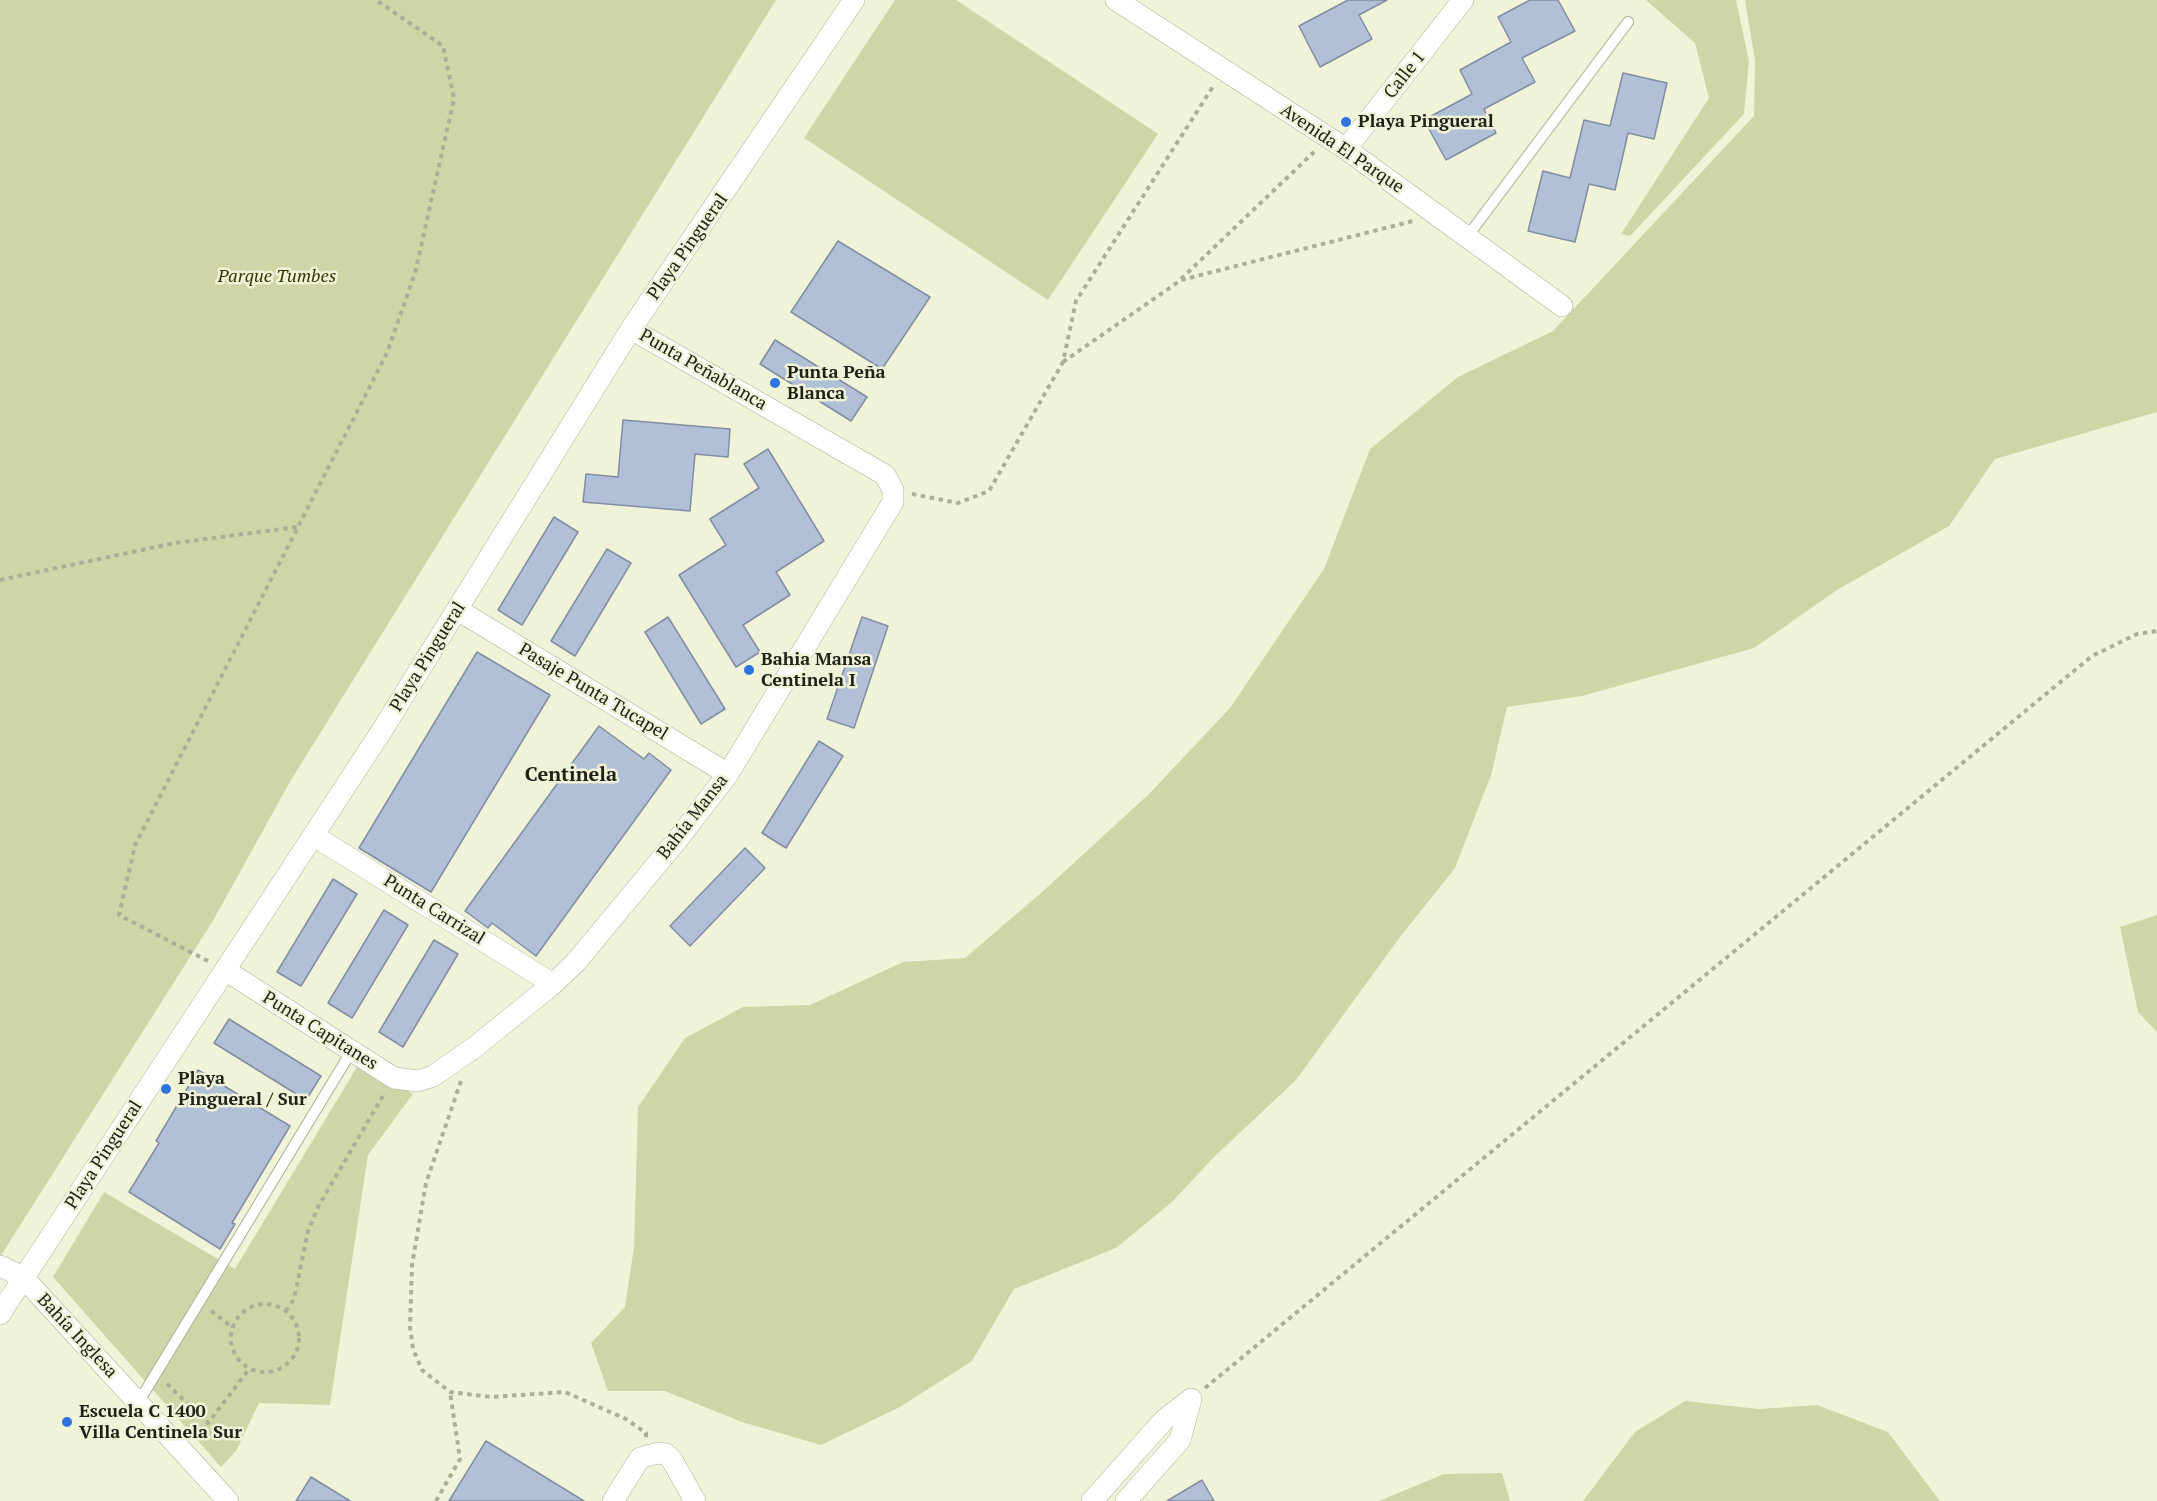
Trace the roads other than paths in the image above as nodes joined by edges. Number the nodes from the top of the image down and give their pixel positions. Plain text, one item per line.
1 (854, 0) edge
2 (1116, 0) edge
3 (1463, 0) edge
4 (1628, 22) dead end
5 (1337, 143) junction
6 (1467, 237) junction
7 (1562, 306) dead end
8 (632, 329) junction
9 (894, 490) joint
10 (458, 610) junction
11 (728, 774) junction
12 (314, 836) junction
13 (225, 970) junction
14 (553, 984) junction
15 (351, 1052) junction
16 (418, 1081) joint
17 (0, 1266) edge
18 (23, 1277) junction
19 (0, 1314) edge
20 (138, 1403) junction
21 (228, 1501) edge
22 (613, 1501) edge
23 (695, 1501) edge
24 (1092, 1501) edge
25 (1126, 1501) edge

1 - 8 street, Playa Pingueral
2 - 5 street, Avenida El Parque
3 - 5 street, Calle 1
4 - 6 lane
5 - 6 street, Avenida El Parque
6 - 7 street, Avenida El Parque
8 - 9 street, Punta Peñablanca
8 - 10 street, Playa Pingueral
9 - 11 street, Bahía Mansa
10 - 11 street, Pasaje Punta Tucapel
10 - 12 street, Playa Pingueral
11 - 14 street, Bahía Mansa
12 - 13 street, Playa Pingueral
12 - 14 street, Punta Carrizal
13 - 15 street, Punta Capitanes
13 - 18 street, Playa Pingueral
14 - 16 street, Bahía Mansa
15 - 16 street, Punta Capitanes
15 - 20 lane
17 - 18 street
18 - 19 street, Playa Pingueral
18 - 20 street, Bahía Inglesa
20 - 21 street, Bahía Inglesa
22 - 23 street
24 - 25 street

